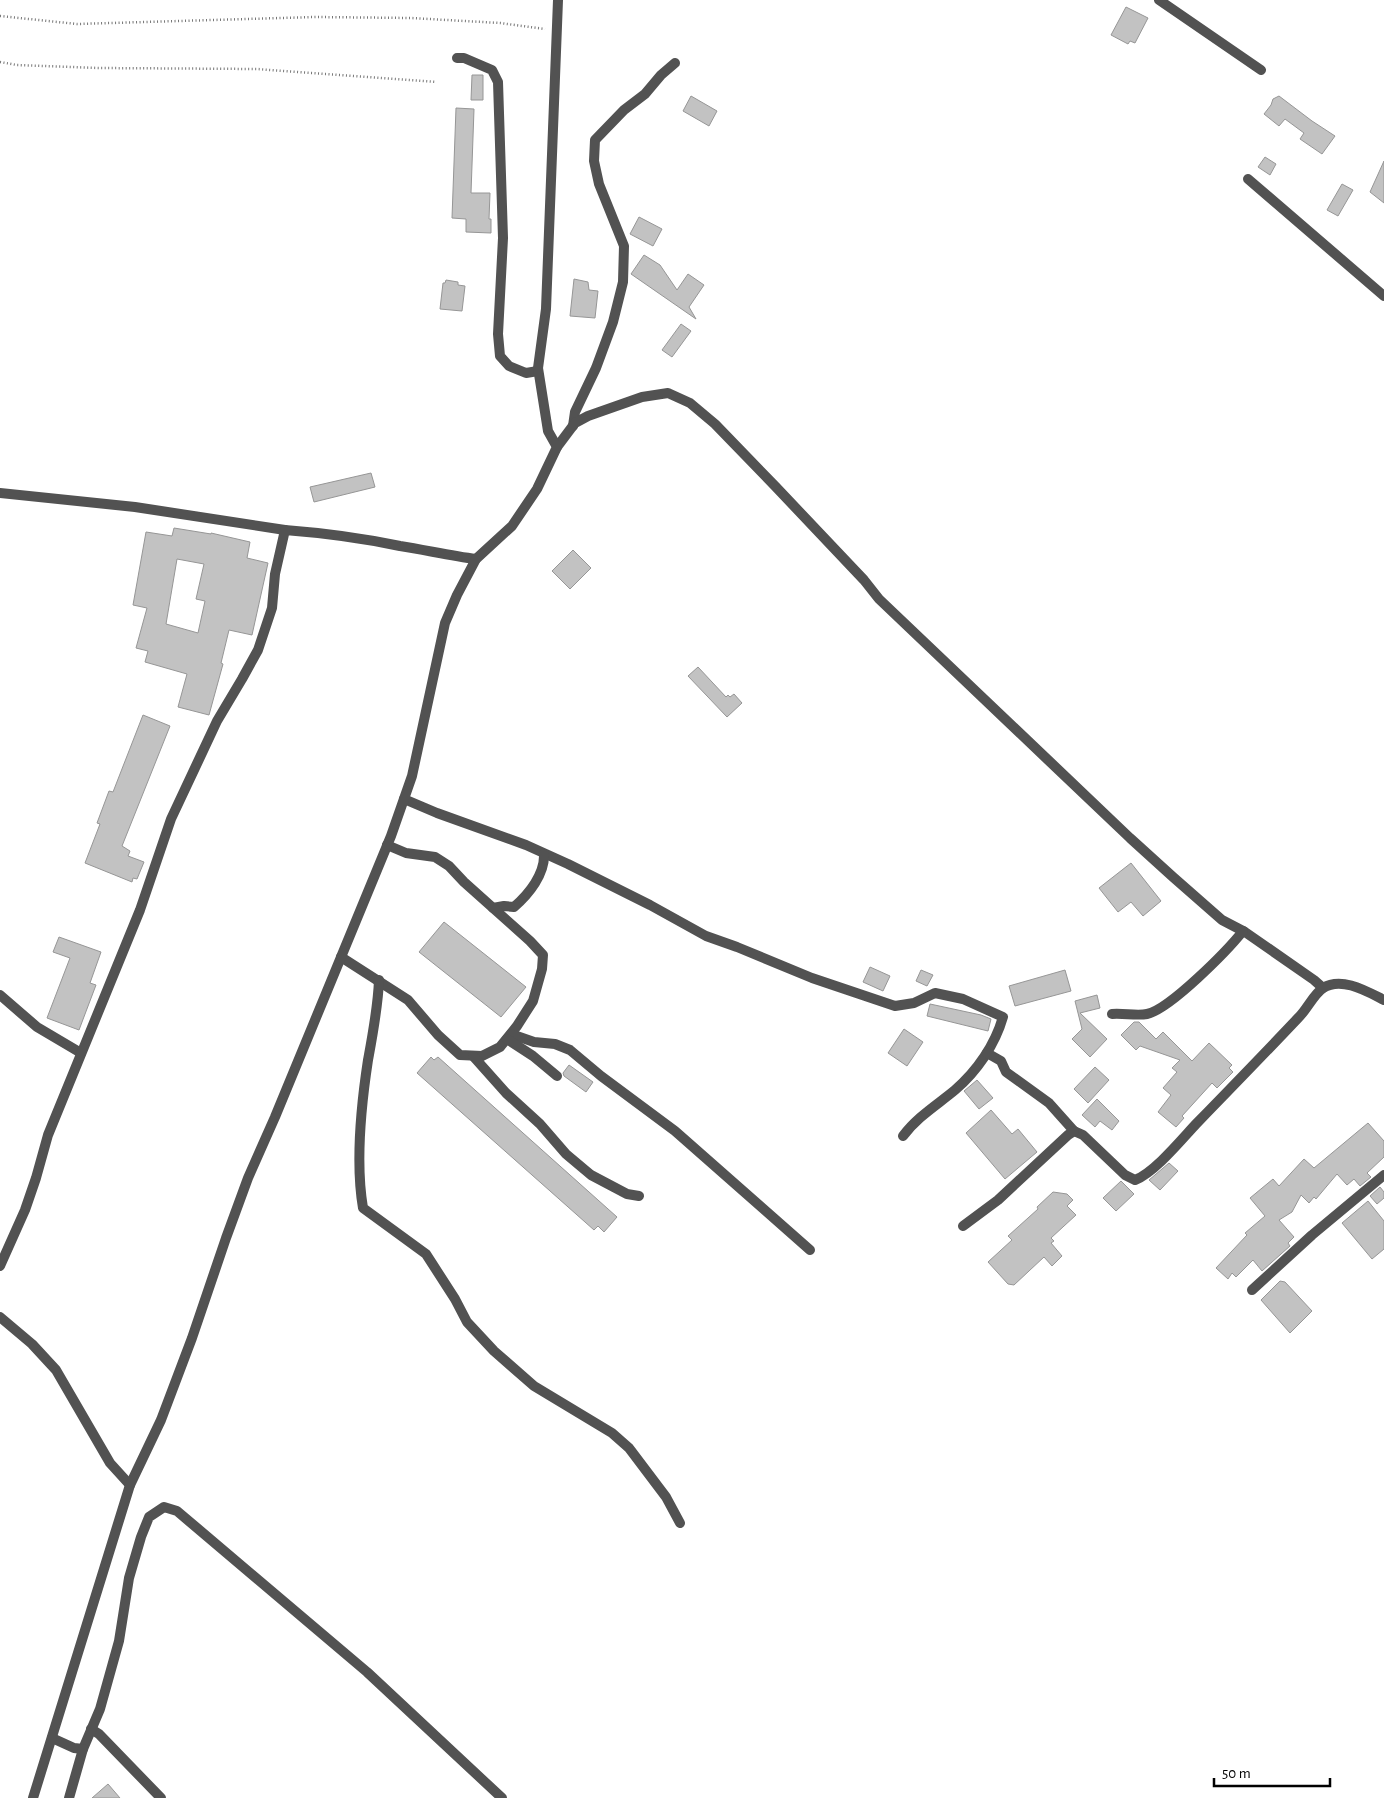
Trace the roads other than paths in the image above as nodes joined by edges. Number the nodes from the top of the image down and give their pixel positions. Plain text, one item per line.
1 (558, 0) edge
2 (1160, 0) edge
3 (457, 58) dead end
4 (675, 63) dead end
5 (1261, 70) dead end
6 (1248, 179) dead end
7 (1384, 296) edge
8 (538, 371) junction
9 (573, 426) junction
10 (557, 447) junction
11 (0, 493) edge
12 (285, 530) junction
13 (476, 560) junction
14 (404, 799) junction
15 (387, 845) junction
16 (544, 854) junction
17 (493, 908) junction
18 (1243, 931) junction
19 (341, 957) junction
20 (379, 980) junction
21 (1323, 988) junction
22 (0, 995) edge
23 (1384, 1000) edge
24 (1112, 1014) dead end
25 (509, 1036) junction
26 (81, 1053) junction
27 (987, 1053) junction
28 (474, 1056) junction
29 (557, 1076) dead end
30 (1074, 1132) junction
31 (903, 1136) dead end
32 (1384, 1175) edge
33 (639, 1196) dead end
34 (963, 1226) dead end
35 (810, 1250) dead end
36 (0, 1266) edge
37 (1252, 1290) dead end
38 (0, 1317) edge
39 (130, 1485) junction
40 (680, 1523) dead end
41 (92, 1729) junction
42 (52, 1738) junction
43 (83, 1749) junction
44 (33, 1798) edge
45 (69, 1798) edge
46 (161, 1798) edge
47 (502, 1798) edge

1 - 8 street
2 - 5 street
3 - 8 street
4 - 9 street
6 - 7 street
8 - 10 street
9 - 10 street
9 - 18 street
10 - 13 street
11 - 12 street
12 - 13 street
12 - 26 street
13 - 14 street
14 - 15 street
14 - 16 street
15 - 17 street
15 - 19 street
16 - 17 street
16 - 27 street
17 - 25 street
18 - 21 street
18 - 24 street
19 - 20 street
19 - 39 street
20 - 28 street
20 - 40 street
21 - 23 street
21 - 30 street
22 - 26 street
25 - 28 street
25 - 29 street
25 - 35 street
26 - 36 street
27 - 30 street
27 - 31 street
28 - 33 street
30 - 34 street
32 - 37 street
38 - 39 street
39 - 42 street
41 - 43 street
41 - 46 street
41 - 47 street
42 - 43 street
42 - 44 street
43 - 45 street

